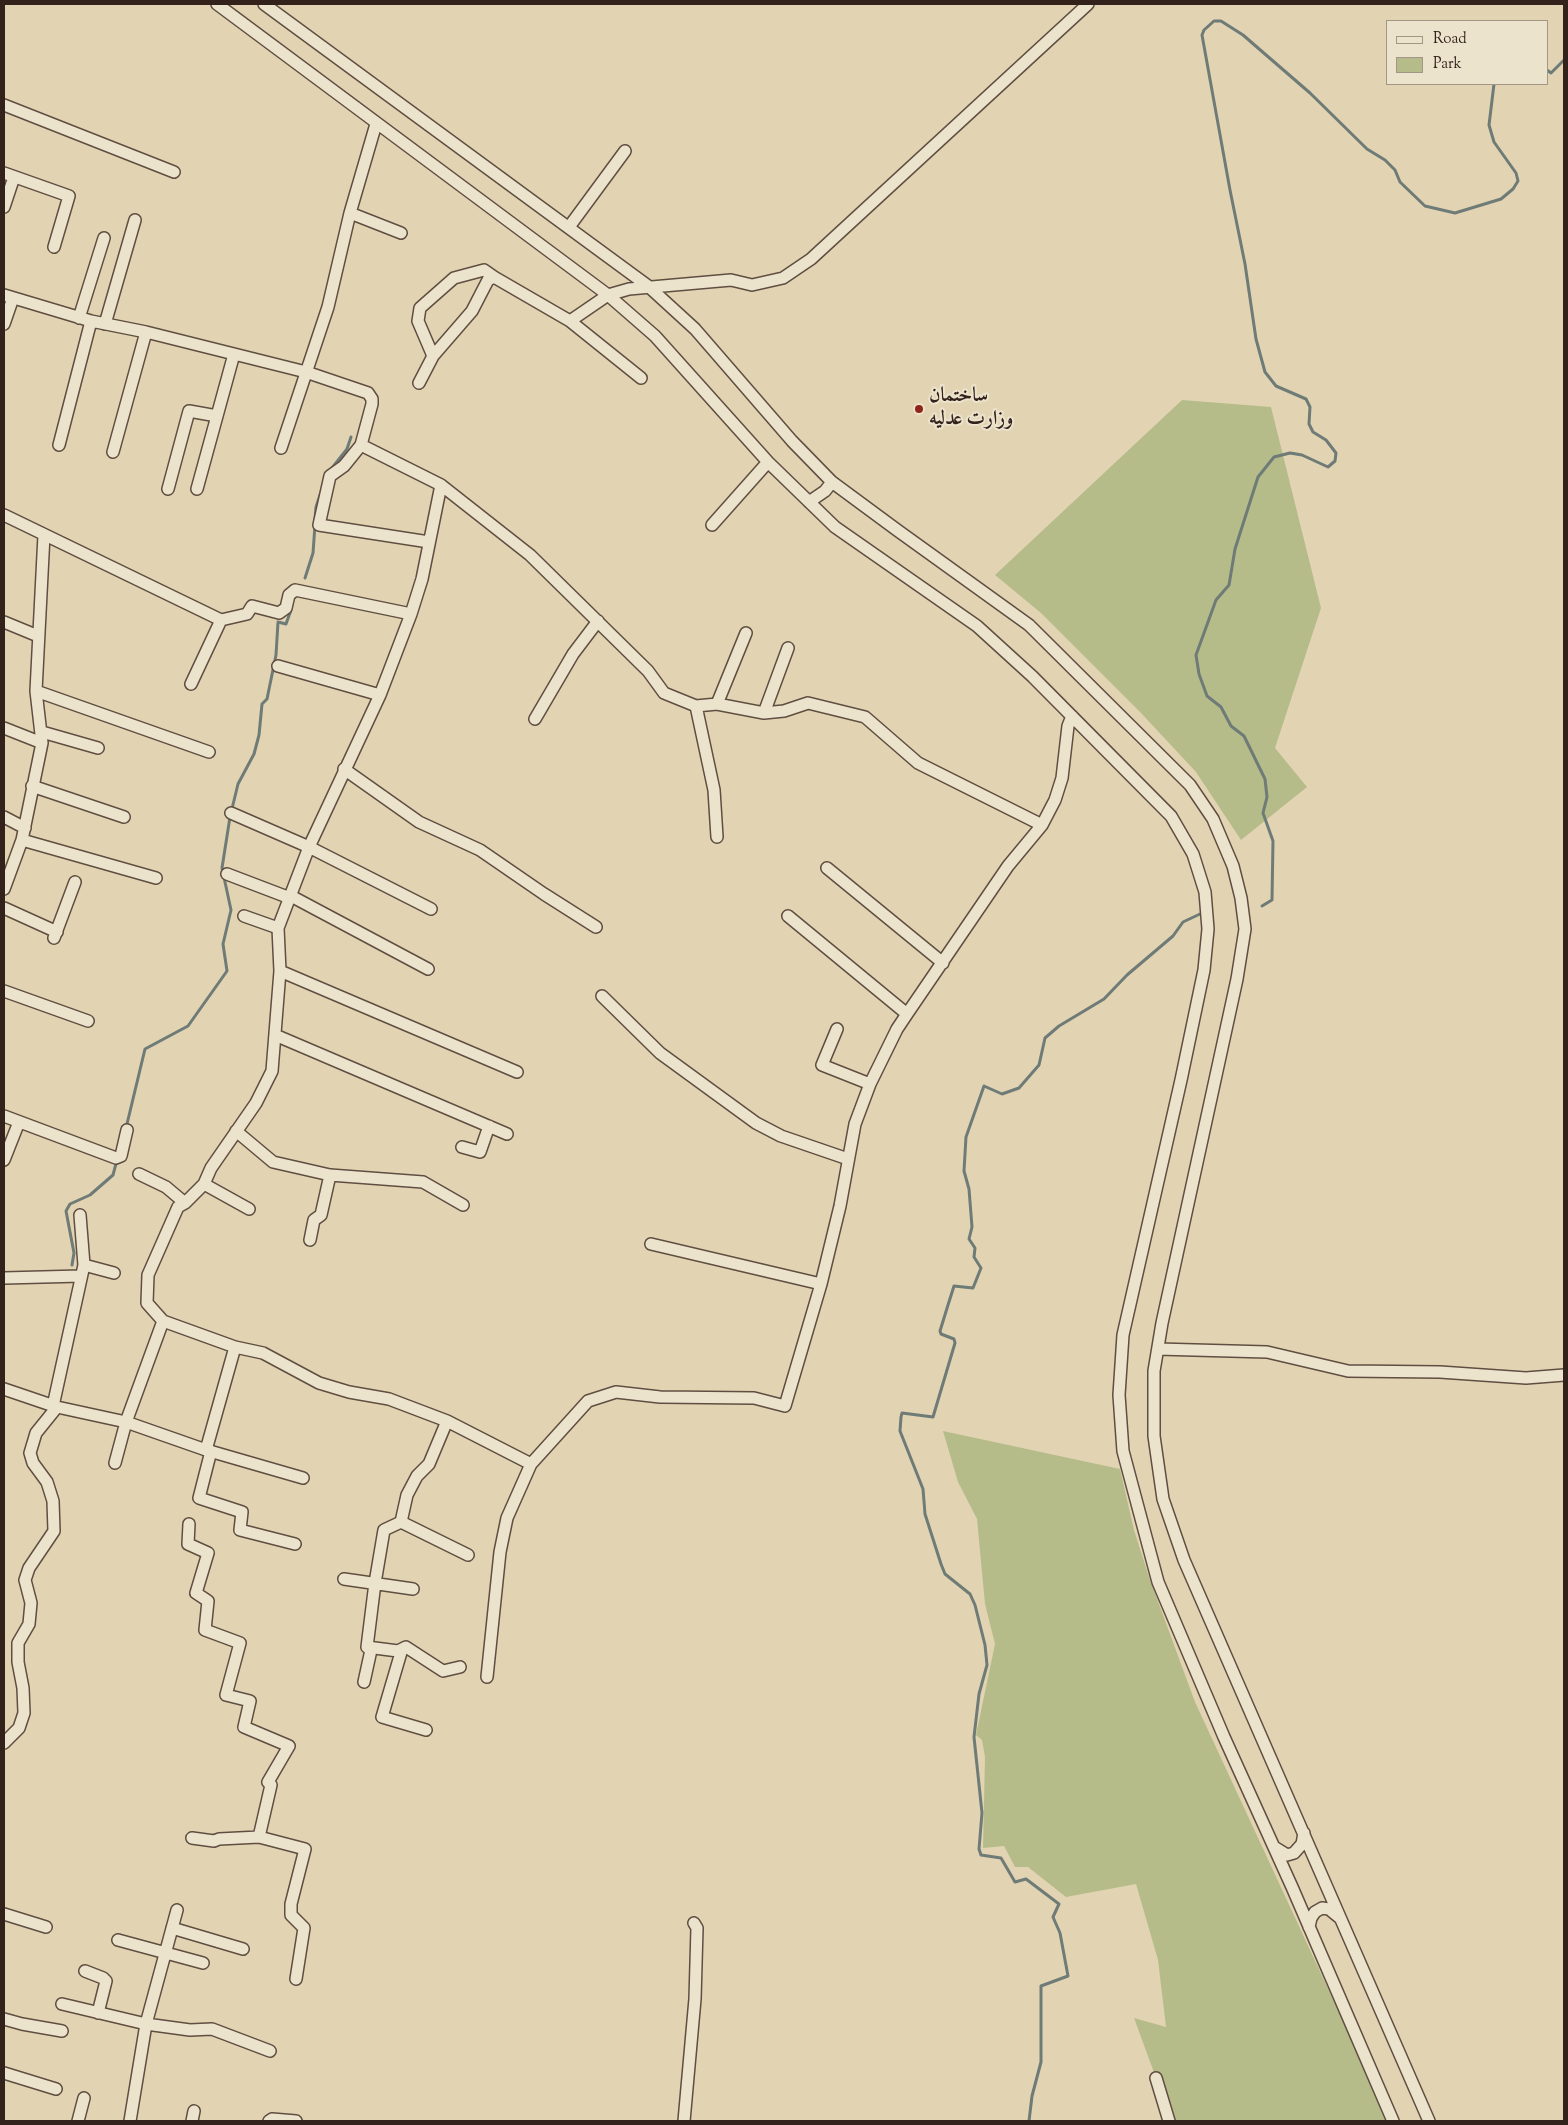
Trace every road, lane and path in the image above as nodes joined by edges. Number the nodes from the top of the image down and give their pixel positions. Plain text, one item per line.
1 (217, 4) edge
2 (264, 4) edge
3 (1088, 4) edge
4 (4, 105) edge
5 (376, 124) junction
6 (625, 151) dead end
7 (174, 172) dead end
8 (9, 175) edge
9 (4, 207) edge
10 (350, 213) junction
11 (135, 220) dead end
12 (569, 227) junction
13 (400, 233) dead end
14 (104, 238) dead end
15 (54, 247) dead end
16 (494, 277) junction
17 (648, 286) junction
18 (608, 295) junction
19 (8, 296) edge
20 (79, 318) junction
21 (91, 321) junction
22 (570, 321) junction
23 (4, 324) edge
24 (105, 324) junction
25 (146, 332) junction
26 (234, 354) junction
27 (433, 356) junction
28 (306, 372) junction
29 (641, 378) dead end
30 (419, 383) dead end
31 (217, 416) junction
32 (59, 445) dead end
33 (361, 445) junction
34 (281, 448) dead end
35 (113, 452) dead end
36 (768, 462) junction
37 (832, 482) junction
38 (441, 485) junction
39 (168, 489) dead end
40 (197, 489) dead end
41 (809, 502) junction
42 (4, 515) edge
43 (712, 525) dead end
44 (44, 535) junction
45 (429, 542) junction
46 (411, 614) junction
47 (221, 620) junction
48 (598, 621) junction
49 (4, 622) edge
50 (746, 633) dead end
51 (38, 636) junction
52 (788, 648) dead end
53 (278, 666) dead end
54 (191, 684) dead end
55 (36, 691) junction
56 (380, 695) junction
57 (717, 704) junction
58 (696, 706) junction
59 (764, 713) junction
60 (1072, 716) junction
61 (535, 719) dead end
62 (4, 728) edge
63 (42, 738) junction
64 (98, 748) dead end
65 (209, 752) dead end
66 (344, 769) junction
67 (32, 786) junction
68 (232, 813) dead end
69 (4, 817) edge
70 (124, 818) dead end
71 (1042, 825) junction
72 (24, 834) junction
73 (717, 837) dead end
74 (309, 847) junction
75 (827, 868) dead end
76 (227, 874) dead end
77 (156, 878) dead end
78 (75, 882) dead end
79 (4, 889) edge
80 (290, 897) junction
81 (4, 908) edge
82 (431, 909) dead end
83 (244, 916) dead end
84 (788, 916) dead end
85 (596, 927) dead end
86 (278, 928) junction
87 (943, 964) junction
88 (428, 969) dead end
89 (280, 971) junction
90 (4, 991) edge
91 (602, 996) dead end
92 (907, 1014) junction
93 (88, 1021) dead end
94 (837, 1029) dead end
95 (275, 1034) junction
96 (518, 1072) dead end
97 (870, 1084) junction
98 (4, 1116) edge
99 (19, 1122) junction
100 (489, 1126) junction
101 (127, 1130) dead end
102 (236, 1131) junction
103 (507, 1134) dead end
104 (462, 1147) dead end
105 (848, 1159) junction
106 (4, 1160) edge
107 (139, 1174) dead end
108 (330, 1175) junction
109 (204, 1184) junction
110 (185, 1203) junction
111 (463, 1205) dead end
112 (249, 1209) dead end
113 (80, 1215) dead end
114 (310, 1240) dead end
115 (651, 1244) dead end
116 (82, 1271) junction
117 (114, 1273) dead end
118 (4, 1278) edge
119 (821, 1284) junction
120 (164, 1321) junction
121 (234, 1347) junction
122 (1158, 1350) junction
123 (1564, 1375) edge
124 (4, 1389) edge
125 (55, 1406) junction
126 (447, 1420) junction
127 (126, 1422) junction
128 (209, 1451) junction
129 (114, 1463) dead end
130 (530, 1464) junction
131 (303, 1478) dead end
132 (401, 1522) junction
133 (189, 1524) dead end
134 (296, 1544) dead end
135 (468, 1555) dead end
136 (344, 1579) dead end
137 (374, 1584) junction
138 (413, 1589) dead end
139 (367, 1647) junction
140 (402, 1649) junction
141 (460, 1667) dead end
142 (487, 1677) dead end
143 (364, 1682) dead end
144 (426, 1730) dead end
145 (4, 1743) edge
146 (1304, 1833) junction
147 (259, 1837) junction
148 (192, 1838) dead end
149 (1273, 1846) junction
150 (177, 1910) dead end
151 (4, 1914) edge
152 (1342, 1919) junction
153 (694, 1923) dead end
154 (46, 1927) dead end
155 (1309, 1927) junction
156 (172, 1928) junction
157 (118, 1940) dead end
158 (243, 1949) dead end
159 (166, 1953) junction
160 (203, 1963) dead end
161 (85, 1971) dead end
162 (296, 1979) dead end
163 (62, 2004) dead end
164 (98, 2013) junction
165 (4, 2019) edge
166 (146, 2024) junction
167 (62, 2031) dead end
168 (270, 2051) dead end
169 (4, 2073) edge
170 (1156, 2078) dead end
171 (56, 2089) dead end
172 (84, 2098) dead end
173 (78, 2121) edge
174 (130, 2121) edge
175 (269, 2121) edge
176 (296, 2121) edge
177 (684, 2121) edge
178 (1169, 2121) edge
179 (1393, 2121) edge
180 (1429, 2121) edge

1 - 5 street
2 - 12 street
3 - 17 street
4 - 7 street
5 - 10 street
5 - 18 street
6 - 12 street
8 - 9 street
8 - 15 street
10 - 13 street
10 - 28 street
11 - 24 street
12 - 17 street
14 - 20 street
16 - 22 street
16 - 27 street
16 - 27 street
17 - 18 street
17 - 37 street
18 - 22 street
18 - 36 street
19 - 20 street
19 - 23 street
20 - 21 street
21 - 24 street
21 - 32 street
22 - 29 street
24 - 25 street
25 - 26 street
25 - 35 street
26 - 28 street
26 - 31 street
27 - 30 street
28 - 33 street
28 - 34 street
31 - 39 street
31 - 40 street
33 - 38 street
33 - 45 street
36 - 41 street
36 - 43 street
37 - 41 street
37 - 122 street
38 - 45 street
38 - 48 street
41 - 60 street
42 - 44 street
44 - 47 street
44 - 51 street
45 - 46 street
46 - 47 street
46 - 56 street
47 - 54 street
48 - 58 street
48 - 61 street
49 - 51 street
50 - 57 street
51 - 55 street
52 - 59 street
53 - 56 street
55 - 63 street
55 - 65 street
56 - 66 street
57 - 58 street
57 - 59 street
58 - 73 street
59 - 71 street
60 - 71 street
60 - 149 street
62 - 63 street
63 - 64 street
63 - 67 street
66 - 74 street
66 - 85 street
67 - 70 street
67 - 72 street
68 - 74 street
69 - 72 street
71 - 87 street
72 - 77 street
72 - 79 street
74 - 80 street
74 - 82 street
75 - 87 street
76 - 80 street
78 - 81 street
80 - 86 street
80 - 88 street
83 - 86 street
84 - 92 street
86 - 89 street
87 - 92 street
89 - 95 street
89 - 96 street
90 - 93 street
91 - 105 street
92 - 97 street
94 - 97 street
95 - 100 street
95 - 102 street
97 - 105 street
98 - 99 street
99 - 101 street
99 - 106 street
100 - 103 street
100 - 104 street
102 - 108 street
102 - 109 street
105 - 119 street
107 - 110 street
108 - 111 street
108 - 114 street
109 - 110 street
109 - 112 street
110 - 120 street
113 - 116 street
115 - 119 street
116 - 117 street
116 - 118 street
116 - 125 street
119 - 130 street
120 - 121 street
120 - 127 street
121 - 126 street
121 - 128 street
122 - 123 street
122 - 146 street
124 - 125 street
125 - 127 street
125 - 145 street
126 - 130 street
126 - 132 street
127 - 128 street
127 - 129 street
128 - 131 street
128 - 134 street
130 - 142 street
132 - 135 street
132 - 137 street
133 - 147 street
136 - 137 street
137 - 138 street
137 - 139 street
139 - 140 street
139 - 143 street
140 - 141 street
140 - 144 street
146 - 149 street
146 - 152 street
147 - 148 street
147 - 162 street
149 - 155 street
150 - 156 street
151 - 154 street
152 - 155 street
152 - 180 street
153 - 177 street
155 - 179 street
156 - 158 street
156 - 159 street
157 - 159 street
159 - 160 street
159 - 166 street
161 - 164 street
163 - 164 street
164 - 166 street
165 - 167 street
166 - 168 street
166 - 174 street
169 - 171 street
170 - 178 street
172 - 173 street
175 - 176 street

